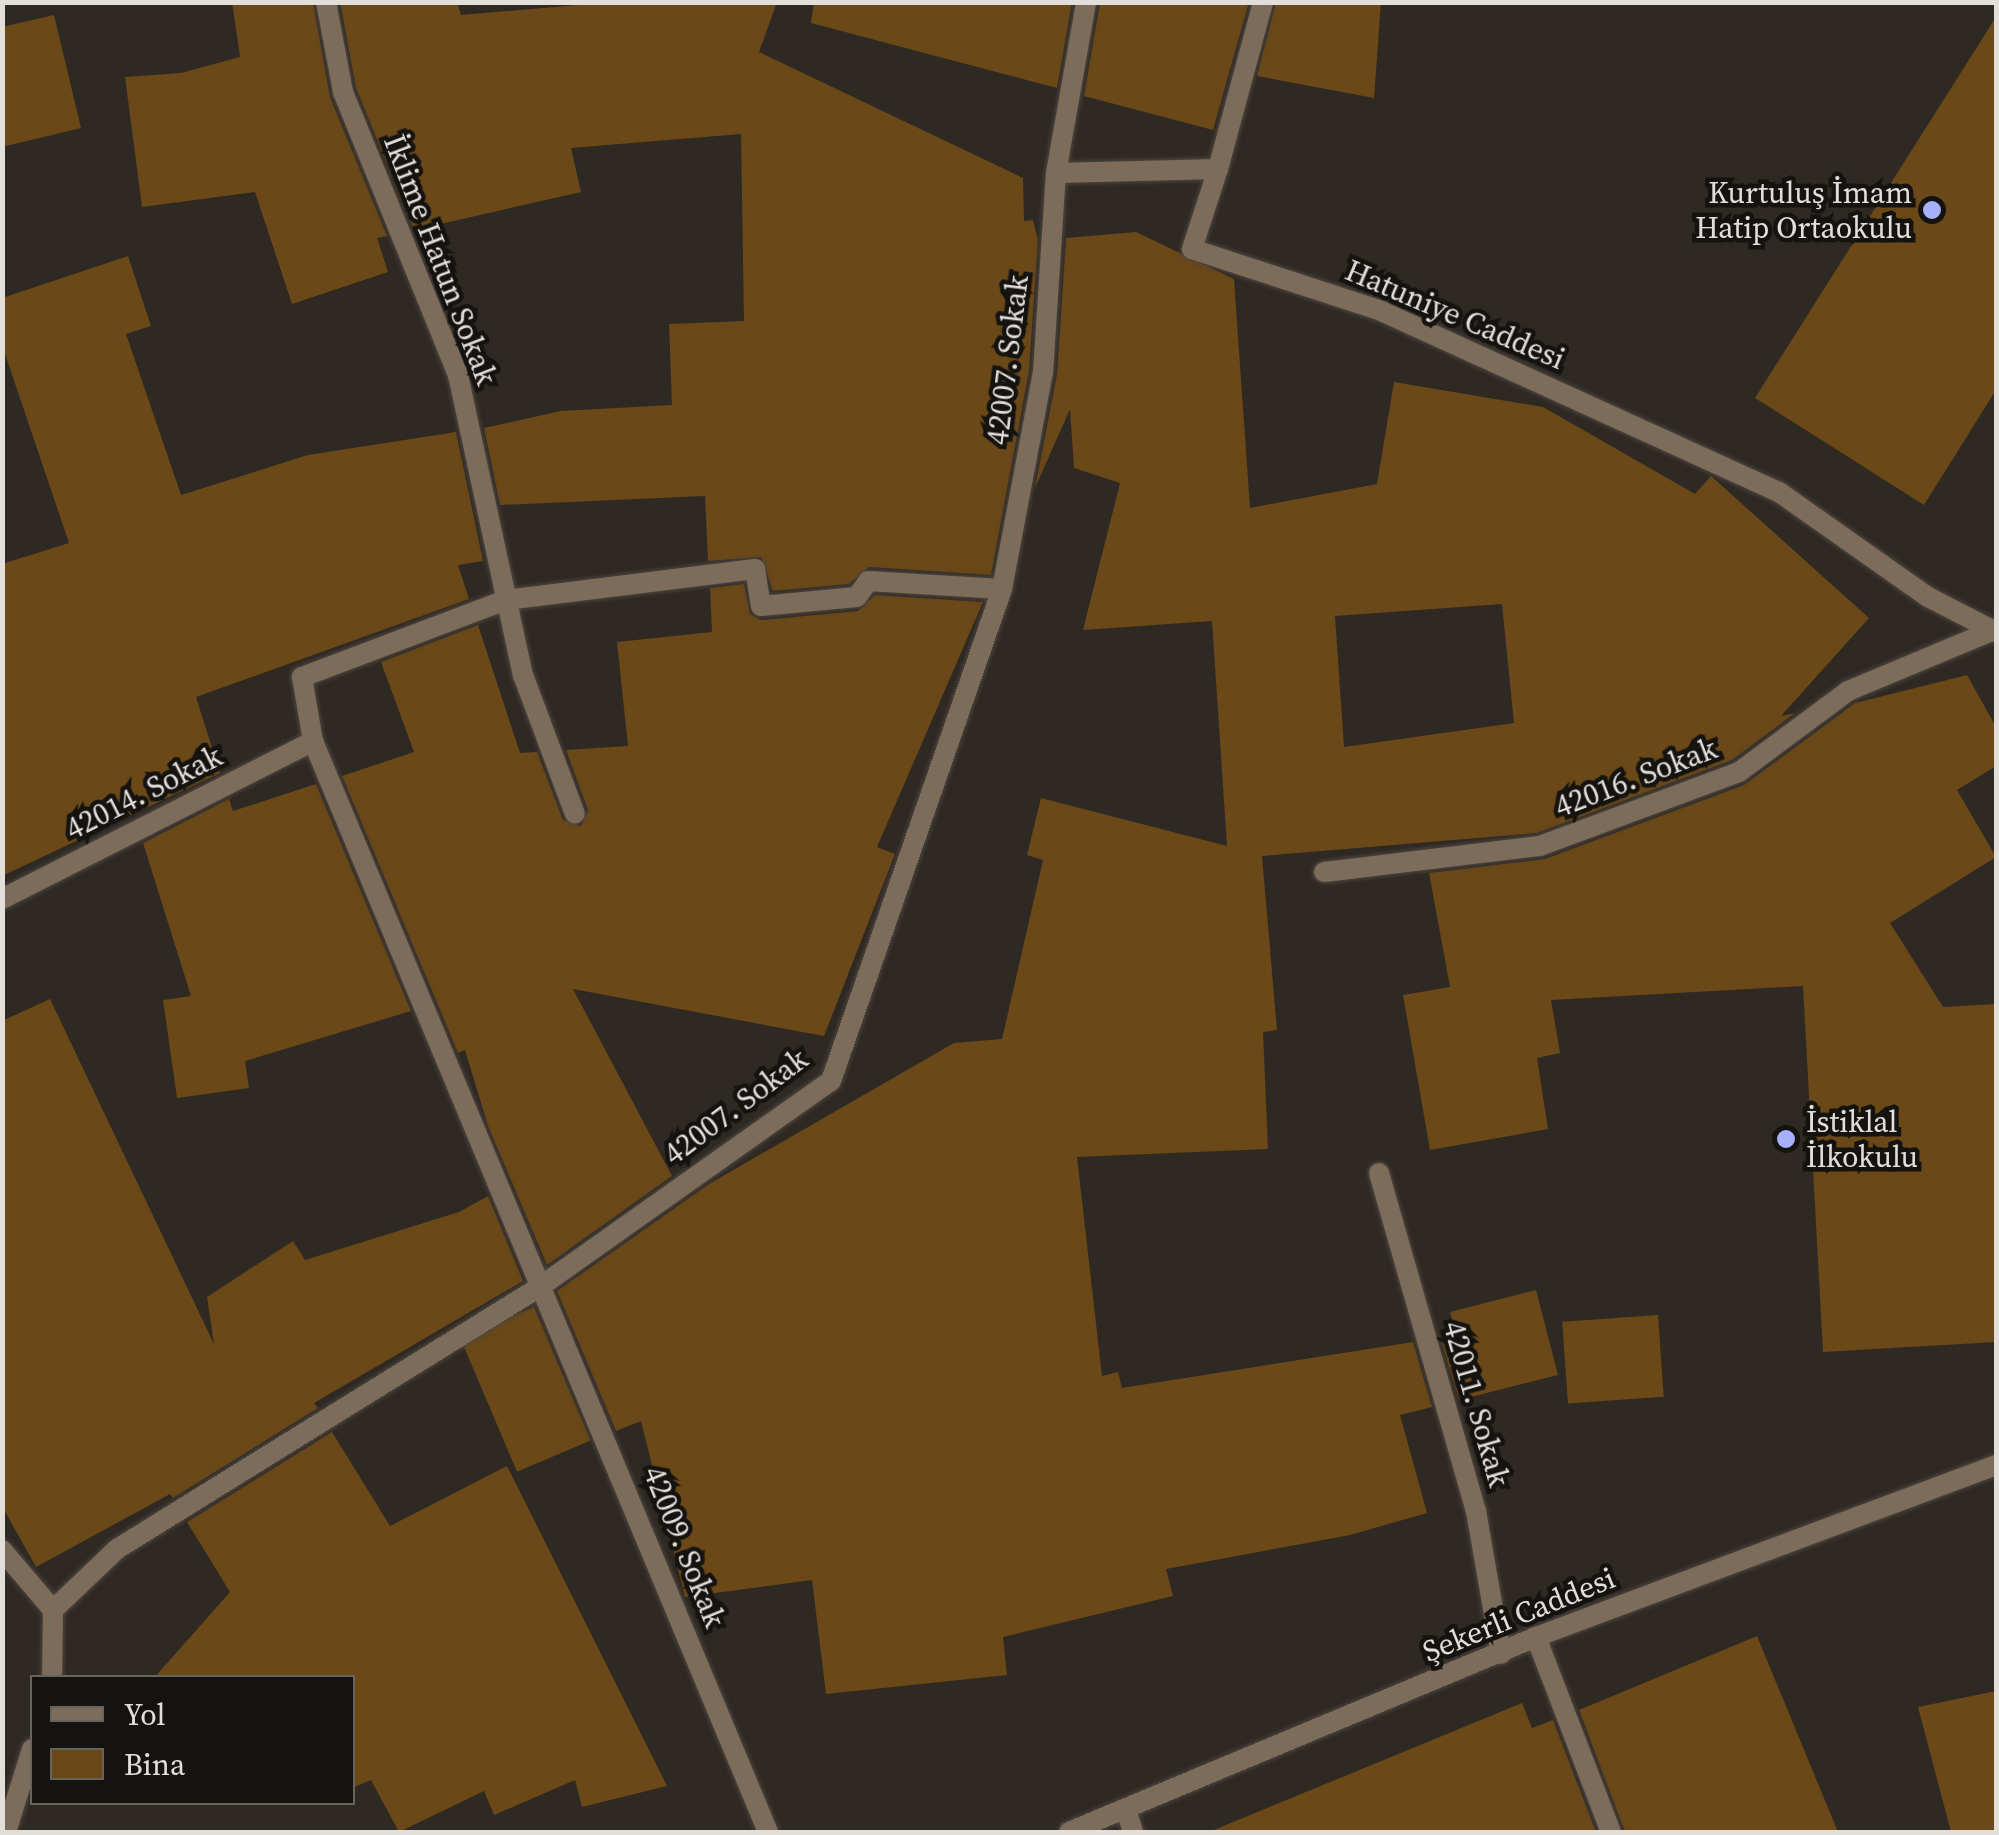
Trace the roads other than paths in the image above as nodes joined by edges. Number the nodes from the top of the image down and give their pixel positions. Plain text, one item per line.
1 (326, 2) edge
2 (1086, 2) edge
3 (1263, 2) edge
4 (1218, 169) junction
5 (1056, 173) junction
6 (1002, 589) junction
7 (506, 600) junction
8 (1995, 631) edge
9 (313, 740) junction
10 (575, 814) dead end
11 (1324, 872) dead end
12 (2, 899) edge
13 (1379, 1173) dead end
14 (541, 1286) junction
15 (1996, 1464) edge
16 (2, 1550) edge
17 (54, 1610) junction
18 (1536, 1637) junction
19 (1502, 1654) junction
20 (52, 1675) edge
21 (30, 1755) edge
22 (1126, 1810) junction
23 (6, 1832) edge
24 (768, 1832) edge
25 (1069, 1832) edge
26 (1133, 1832) edge
27 (1611, 1832) edge

1 - 7 street, İklime Hatun Sokak
2 - 5 street
3 - 4 street
4 - 5 street
4 - 8 street, Hatuniye Caddesi
5 - 6 street, 42007. Sokak
6 - 7 street
6 - 14 street, 42007. Sokak
7 - 9 street, 42009. Sokak
7 - 10 street, İklime Hatun Sokak
8 - 11 street, 42016. Sokak
9 - 12 street, 42014. Sokak
9 - 14 street, 42009. Sokak
13 - 19 street, 42011. Sokak
14 - 17 street, 42007. Sokak
14 - 24 street, 42009. Sokak
15 - 18 street, Şekerli Caddesi
16 - 17 street
17 - 20 street
18 - 19 street, Şekerli Caddesi
18 - 27 street
19 - 22 street, Şekerli Caddesi
21 - 23 street
22 - 25 street, Şekerli Caddesi
22 - 26 street

